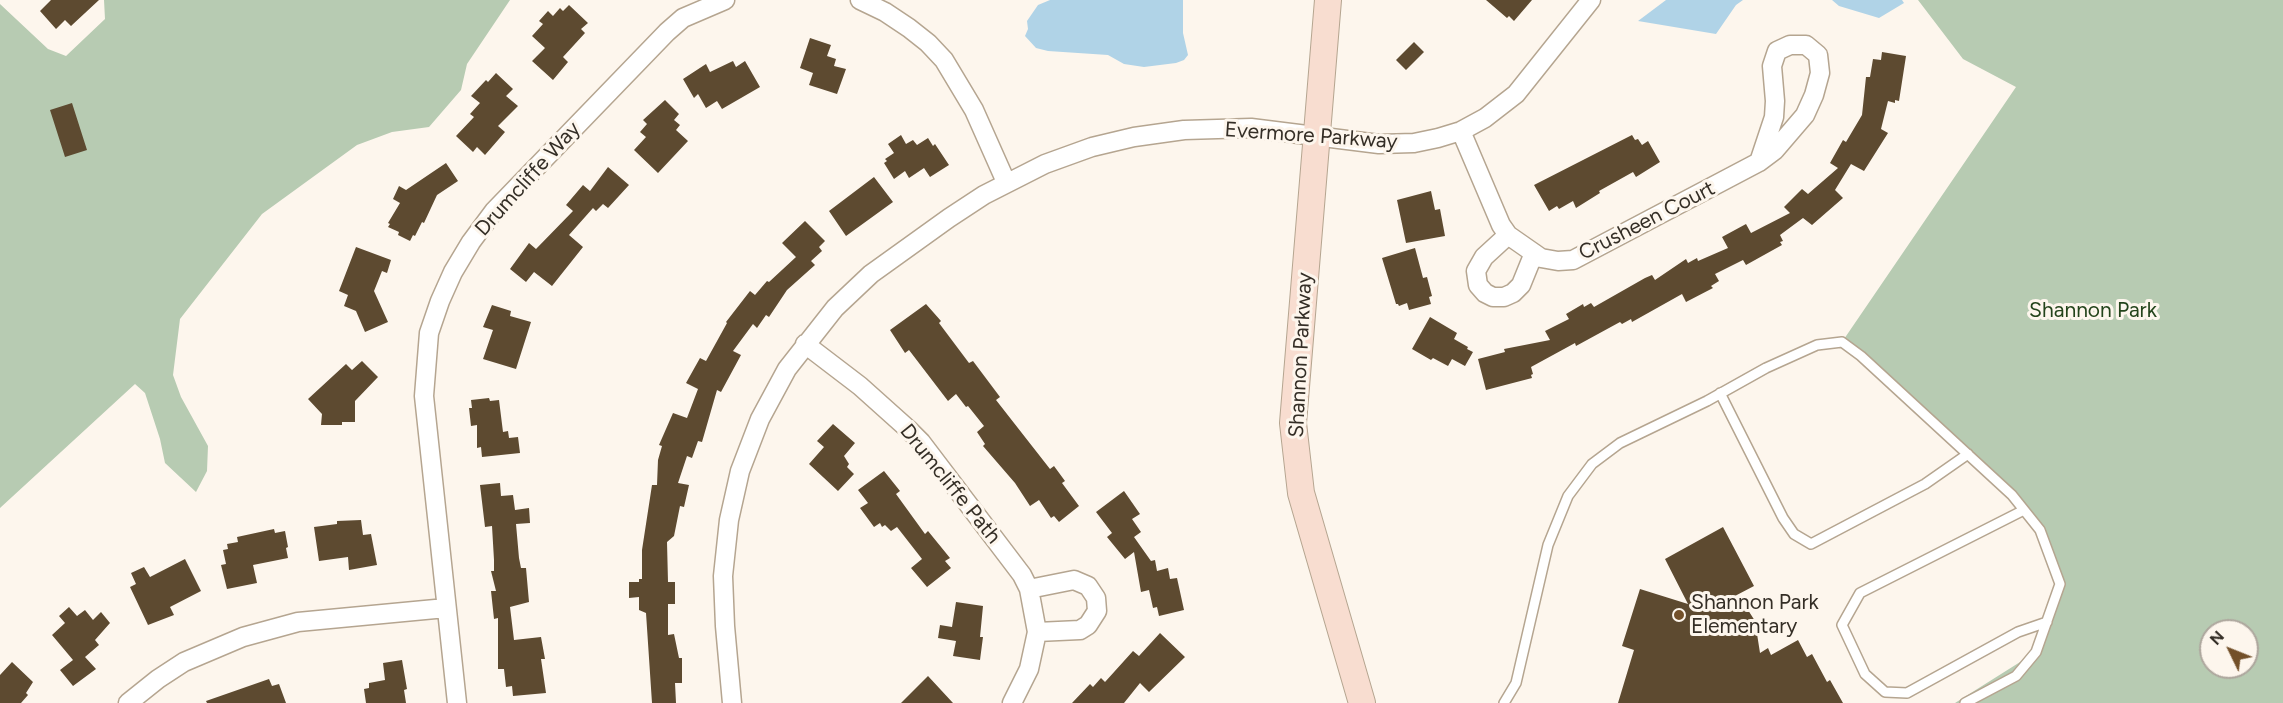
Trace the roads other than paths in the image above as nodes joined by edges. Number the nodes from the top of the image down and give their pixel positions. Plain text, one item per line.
1 (725, 0) edge
2 (860, 0) edge
3 (1328, 0) edge
4 (1591, 0) edge
5 (1461, 131) junction
6 (1317, 136) junction
7 (1759, 162) junction
8 (1006, 182) junction
9 (1508, 235) junction
10 (1534, 253) junction
11 (805, 344) junction
12 (1720, 393) junction
13 (1968, 454) junction
14 (2024, 510) junction
15 (1029, 589) junction
16 (446, 608) junction
17 (2047, 622) junction
18 (1037, 632) junction
19 (128, 703) edge
20 (456, 703) edge
21 (732, 703) edge
22 (1012, 703) edge
23 (1362, 703) edge
24 (1504, 703) edge
25 (1965, 703) edge

1 - 16 street, Drumcliffe Way
2 - 8 street
3 - 6 street, Shannon Parkway
4 - 5 street, Evermore Parkway
5 - 6 street, Evermore Parkway
5 - 9 street, Crusheen Court
6 - 8 street, Evermore Parkway
6 - 23 street, Shannon Parkway
7 - 7 street, Crusheen Court
7 - 10 street, Crusheen Court
8 - 11 street, Evermore Parkway
9 - 10 street, Crusheen Court
9 - 10 street
11 - 15 street, Drumcliffe Path
11 - 21 street, Evermore Parkway
12 - 13 lane
12 - 13 lane
12 - 24 lane
13 - 14 lane
14 - 17 lane
14 - 17 lane
15 - 18 street, Drumcliffe Path
15 - 18 street
16 - 19 street
16 - 20 street, Drumcliffe Way
17 - 25 lane
18 - 22 street, Drumcliffe Path

